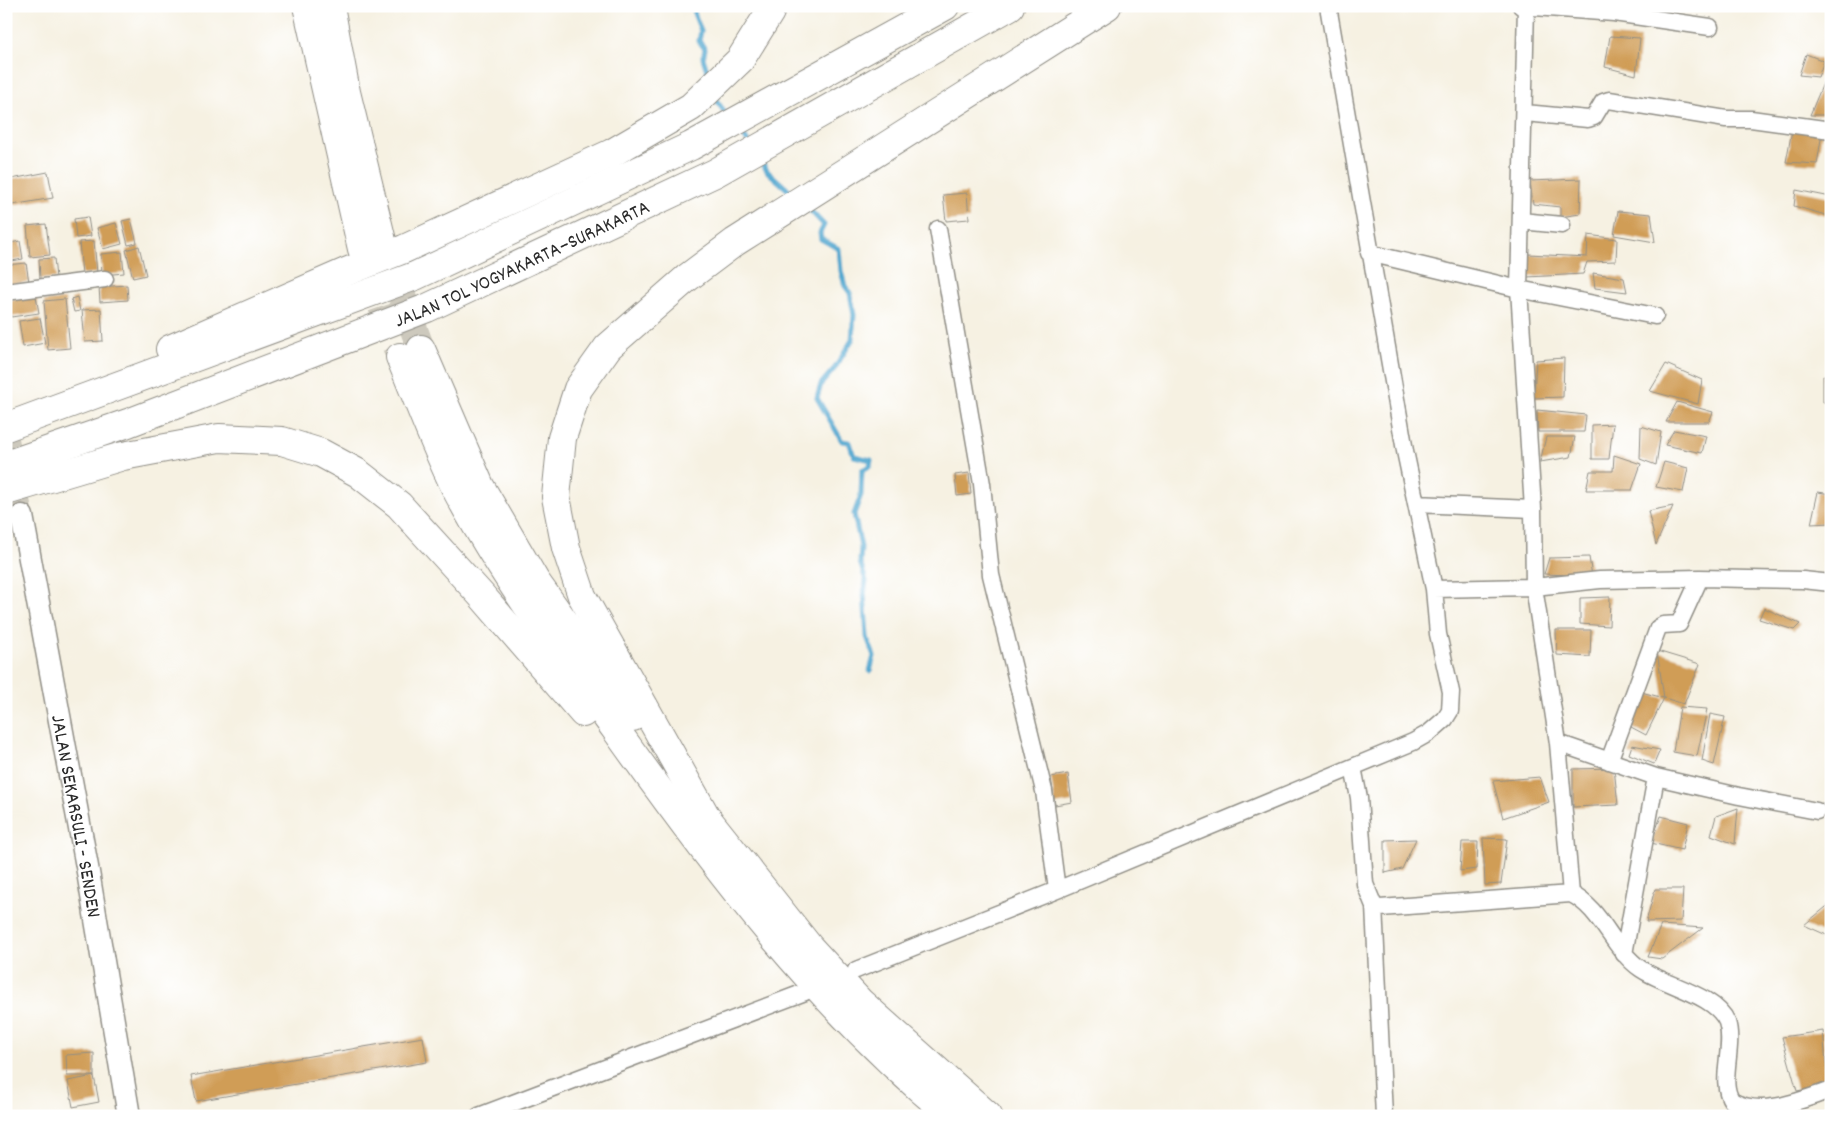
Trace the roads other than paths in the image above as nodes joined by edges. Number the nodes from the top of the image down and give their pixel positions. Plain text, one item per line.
1 (307, 6) edge
2 (330, 6) edge
3 (771, 6) edge
4 (945, 6) edge
5 (1010, 6) edge
6 (1107, 6) edge
7 (1328, 6) edge
8 (1524, 7) edge
9 (1614, 10) edge
10 (1710, 27) dead end
11 (1525, 113) junction
12 (1831, 130) edge
13 (1521, 221) junction
14 (1562, 225) dead end
15 (938, 229) dead end
16 (1369, 253) junction
17 (105, 278) dead end
18 (1519, 289) junction
19 (6, 292) edge
20 (1656, 316) dead end
21 (411, 353) tunnel mouth
22 (6, 422) edge
23 (6, 428) edge
24 (6, 464) edge
25 (6, 491) edge
26 (1416, 504) junction
27 (1533, 509) junction
28 (22, 516) tunnel mouth
29 (1700, 578) junction
30 (1831, 583) edge
31 (1534, 587) junction
32 (1434, 589) junction
33 (1558, 743) junction
34 (1609, 761) junction
35 (1353, 767) junction
36 (1656, 777) junction
37 (1817, 811) dead end
38 (705, 836) junction
39 (1057, 890) junction
40 (1571, 894) junction
41 (1374, 906) junction
42 (1624, 954) junction
43 (856, 970) dead end
44 (806, 992) dead end
45 (1831, 1090) edge
46 (128, 1116) edge
47 (479, 1116) edge
48 (952, 1116) edge
49 (988, 1116) edge
50 (1384, 1116) edge

1 - 2 highway
3 - 22 highway
4 - 23 highway, JALAN TOL YOGYAKARTA–SURAKARTA
5 - 24 highway, JALAN TOL YOGYAKARTA–SURAKARTA
6 - 38 highway
7 - 16 street
8 - 9 street
8 - 11 street
9 - 10 street
11 - 12 street
11 - 13 street
13 - 14 street
13 - 18 street
15 - 39 street
16 - 18 street
16 - 26 street
17 - 19 street
18 - 20 street
18 - 27 street
21 - 38 highway
25 - 38 highway
26 - 27 street
26 - 32 street
27 - 31 street
28 - 46 street, JALAN SEKARSULI - SENDEN
29 - 30 street
29 - 31 street
29 - 34 street
31 - 32 street
31 - 33 street
32 - 35 street
33 - 34 street
33 - 40 street
34 - 36 street
35 - 39 street
35 - 41 street
36 - 37 street
36 - 42 street
38 - 48 highway
38 - 49 highway
39 - 43 street
40 - 41 street
40 - 42 street
41 - 50 street
42 - 45 street
44 - 47 street

